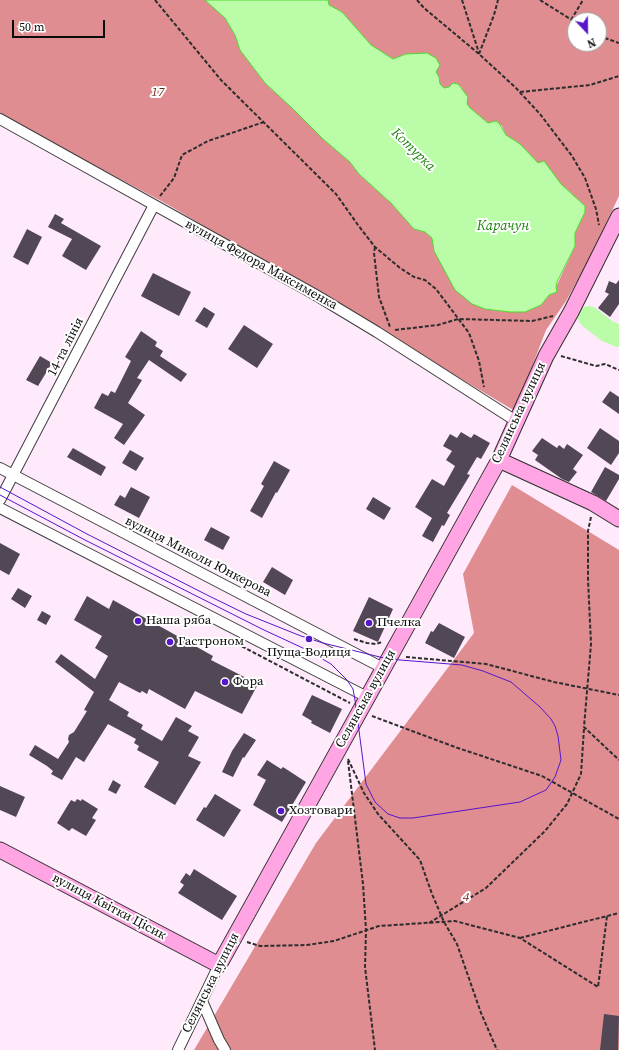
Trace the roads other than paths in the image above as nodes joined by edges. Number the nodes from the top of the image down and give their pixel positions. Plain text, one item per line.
1 (0, 119) edge
2 (154, 205) junction
3 (619, 216) edge
4 (516, 421) junction
5 (499, 460) junction
6 (0, 468) edge
7 (13, 476) junction
8 (0, 500) edge
9 (0, 508) edge
10 (619, 519) edge
11 (383, 668) junction
12 (367, 697) junction
13 (0, 850) edge
14 (219, 965) junction
15 (202, 1001) junction
16 (178, 1050) edge
17 (226, 1050) edge

1 - 2 street, вулиця Федора Максименка
2 - 4 street, вулиця Федора Максименка
2 - 7 street, 14-та лінія
3 - 4 street, Селянська вулиця
4 - 5 street, Селянська вулиця
5 - 10 street
5 - 11 street, Селянська вулиця
6 - 7 street, вулиця Миколи Юнкерова
7 - 8 street, 14-та лінія
7 - 11 street, вулиця Миколи Юнкерова
9 - 12 street
11 - 12 street, Селянська вулиця
12 - 14 street, Селянська вулиця
13 - 14 street, вулиця Квітки Цісик
14 - 15 street, Селянська вулиця
15 - 16 street, Селянська вулиця
15 - 17 street

